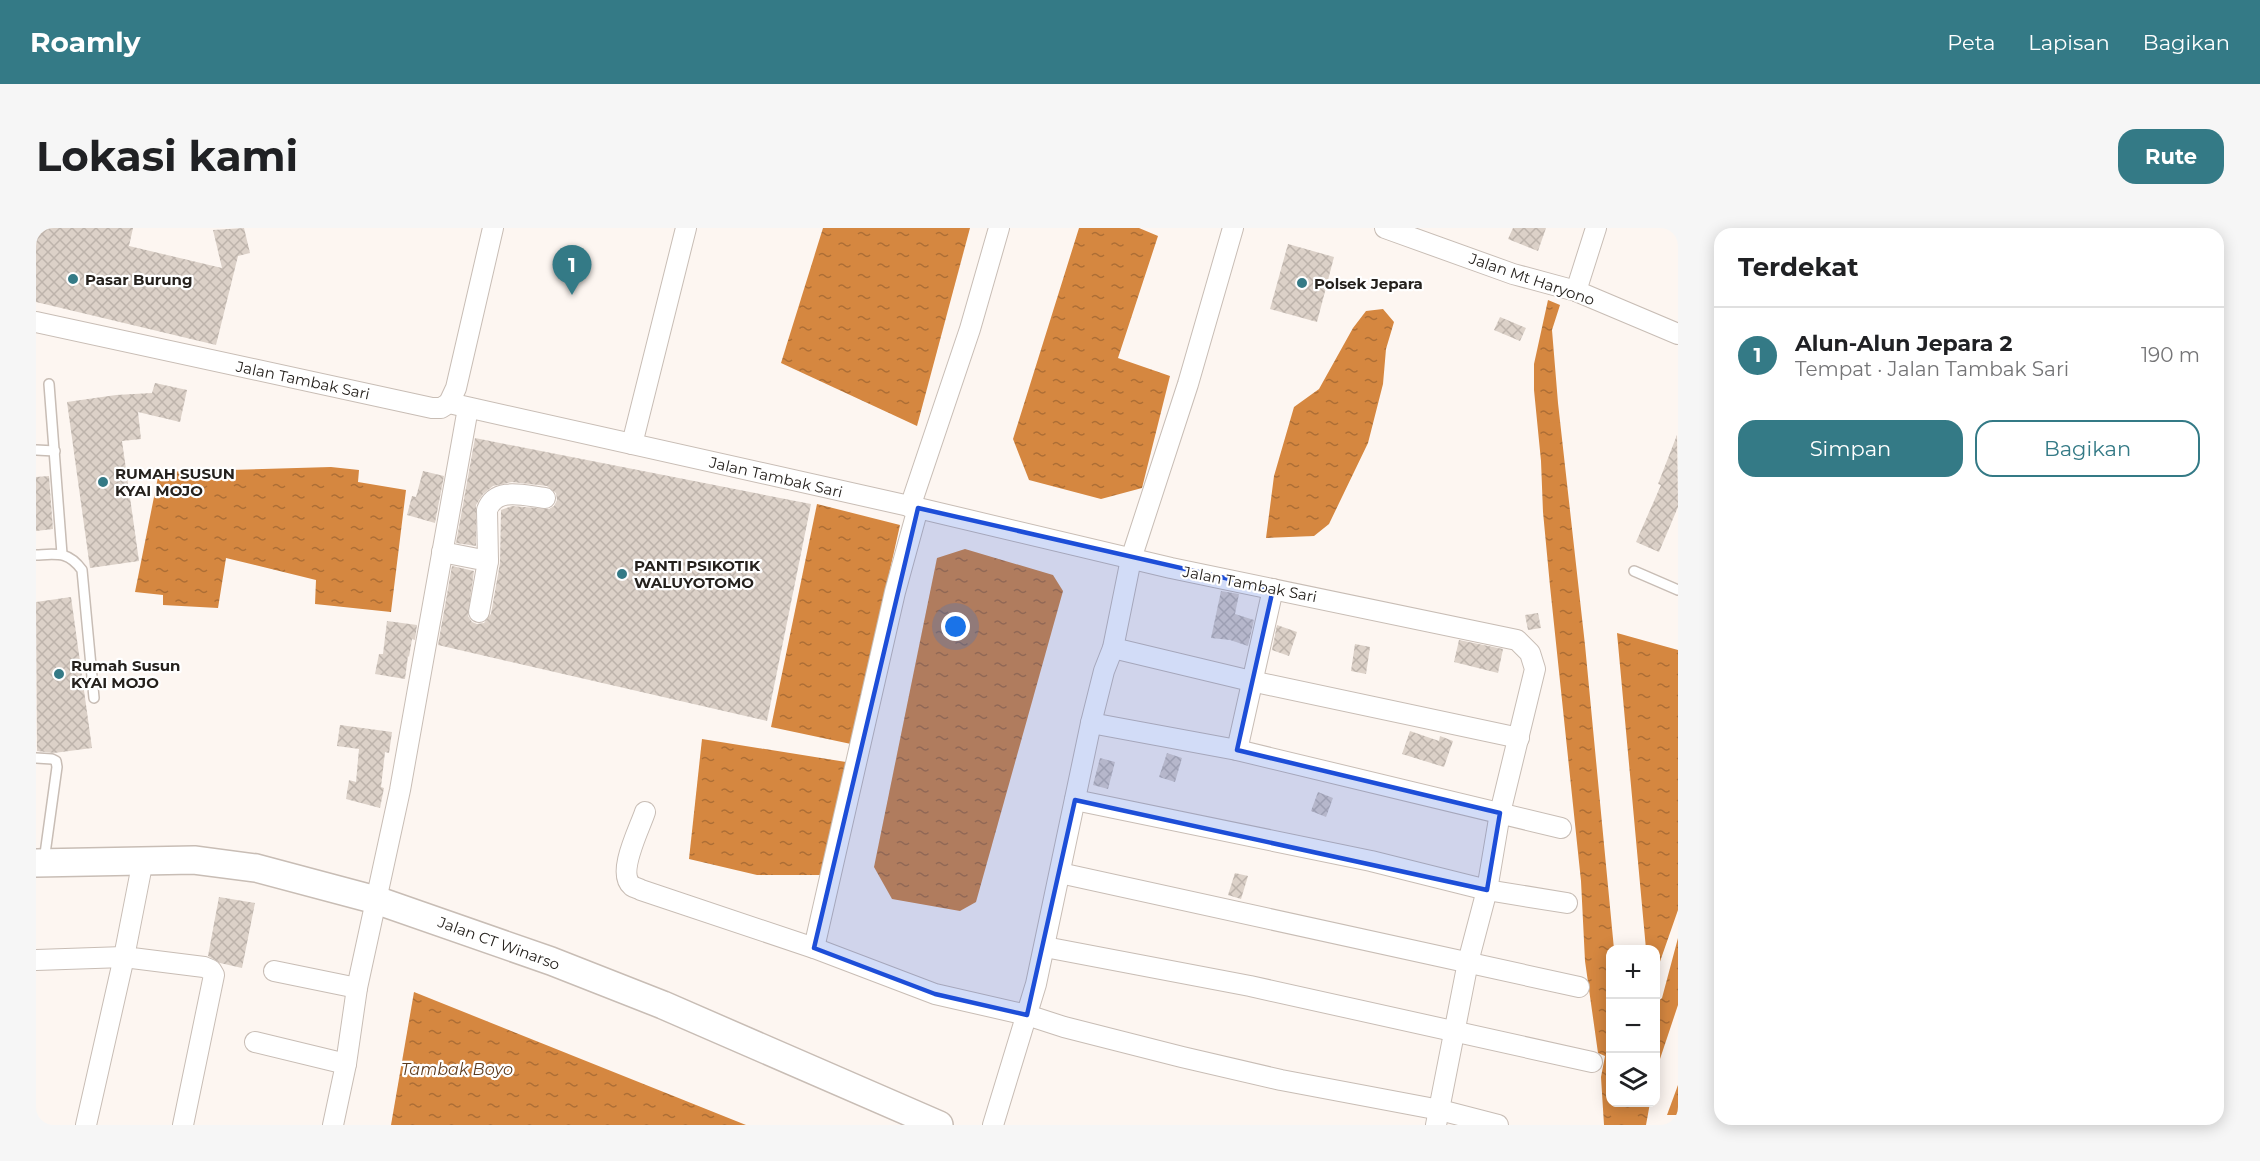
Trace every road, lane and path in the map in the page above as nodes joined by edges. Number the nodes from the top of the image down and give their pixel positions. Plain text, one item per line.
1 (493, 228) edge
2 (686, 228) edge
3 (999, 228) edge
4 (1233, 228) edge
5 (1385, 228) edge
6 (1596, 228) edge
7 (1576, 291) junction
8 (36, 322) edge
9 (1678, 334) edge
10 (49, 384) dead end
11 (458, 405) junction
12 (632, 444) junction
13 (36, 450) edge
14 (55, 451) junction
15 (545, 498) dead end
16 (914, 507) junction
17 (442, 552) junction
18 (62, 554) junction
19 (36, 555) edge
20 (1131, 559) junction
21 (488, 561) junction
22 (1634, 571) dead end
23 (1273, 589) junction
24 (1678, 590) edge
25 (479, 612) dead end
26 (1113, 648) junction
27 (1251, 681) junction
28 (94, 698) dead end
29 (1091, 723) junction
30 (1519, 738) junction
31 (1237, 750) junction
32 (36, 758) edge
33 (1075, 800) junction
34 (645, 812) dead end
35 (1500, 813) junction
36 (1561, 828) dead end
37 (143, 860) junction
38 (40, 864) edge
39 (1060, 873) junction
40 (1487, 890) junction
41 (376, 900) junction
42 (1567, 903) dead end
43 (1045, 947) junction
44 (814, 948) junction
45 (124, 957) junction
46 (36, 960) edge
47 (1468, 962) junction
48 (273, 971) dead end
49 (1579, 987) dead end
50 (357, 988) junction
51 (1027, 1015) junction
52 (1454, 1032) junction
53 (255, 1042) dead end
54 (1592, 1062) dead end
55 (346, 1064) junction
56 (1438, 1118) edge
57 (86, 1125) edge
58 (183, 1125) edge
59 (333, 1125) edge
60 (939, 1125) edge
61 (993, 1125) edge
62 (1498, 1125) edge

1 - 11 street
2 - 12 street
3 - 16 street
4 - 20 street
5 - 7 street, Jalan Mt Haryono
6 - 7 street
7 - 9 street, Jalan Mt Haryono
8 - 11 street, Jalan Tambak Sari
10 - 14 lane
11 - 12 street, Jalan Tambak Sari
11 - 17 street
12 - 16 street, Jalan Tambak Sari
13 - 14 lane
14 - 18 lane
15 - 21 street
16 - 20 street, Jalan Tambak Sari
16 - 44 street
17 - 21 street
17 - 41 street
18 - 19 lane
18 - 28 lane
20 - 23 street, Jalan Tambak Sari
20 - 26 street
21 - 25 street
22 - 24 lane
23 - 27 street
23 - 30 street, Jalan Tambak Sari
26 - 27 street
26 - 29 street
27 - 30 street
27 - 31 street
29 - 31 street
29 - 33 street
30 - 35 street
31 - 35 street
32 - 38 lane
33 - 39 street
33 - 40 street
34 - 44 street
35 - 36 street
35 - 40 street
37 - 38 street, Jalan CT Winarso
37 - 41 street, Jalan CT Winarso
37 - 45 street
39 - 43 street
39 - 47 street
40 - 42 street
40 - 47 street
41 - 50 street
41 - 60 street, Jalan CT Winarso
43 - 51 street
43 - 52 street
44 - 51 street
45 - 46 street
45 - 57 street
45 - 58 street
47 - 49 street
47 - 52 street
48 - 50 street
50 - 55 street
51 - 56 street
51 - 61 street
52 - 54 street
52 - 56 street
53 - 55 street
55 - 59 street
56 - 62 street

